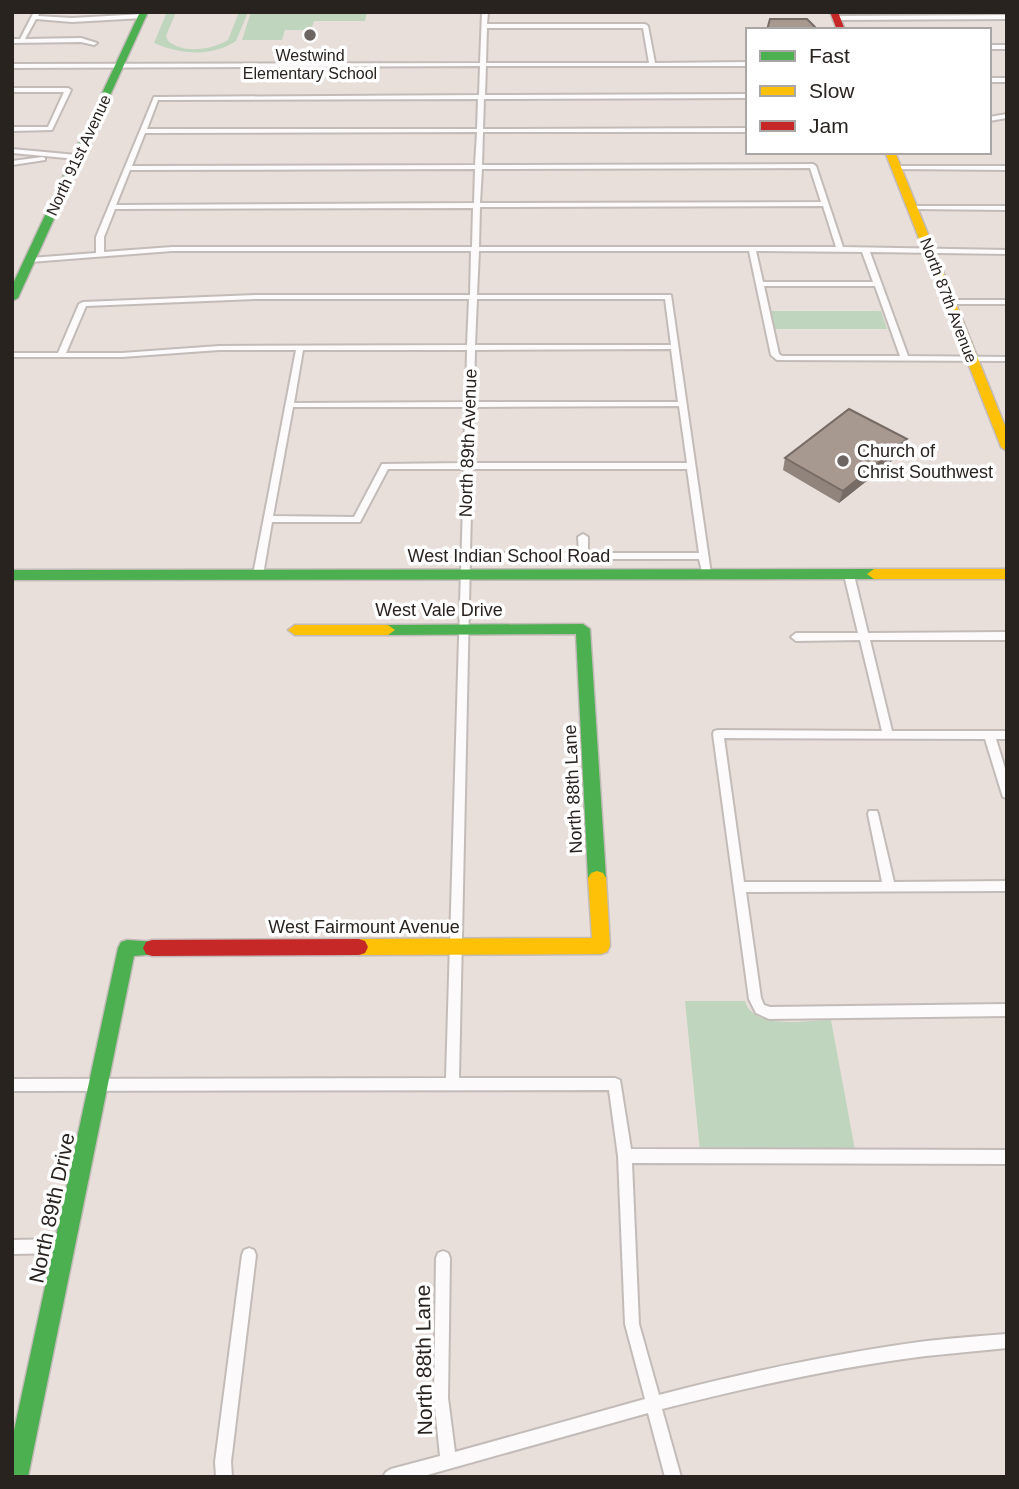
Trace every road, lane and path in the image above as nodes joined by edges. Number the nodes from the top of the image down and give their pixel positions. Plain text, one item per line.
1 (71, 12) edge
2 (83, 12) edge
3 (485, 12) edge
4 (143, 14) edge
5 (36, 15) edge
6 (909, 15) edge
7 (977, 15) edge
8 (60, 16) edge
9 (1007, 17) edge
10 (837, 20) edge
11 (484, 26) junction
12 (22, 40) junction
13 (12, 41) edge
14 (94, 43) dead end
15 (120, 64) junction
16 (484, 64) junction
17 (652, 64) junction
18 (746, 64) edge
19 (12, 66) edge
20 (12, 90) edge
21 (746, 96) edge
22 (483, 97) junction
23 (12, 129) edge
24 (746, 130) edge
25 (142, 131) junction
26 (481, 131) junction
27 (12, 151) edge
28 (891, 154) edge
29 (77, 157) junction
30 (12, 163) edge
31 (480, 167) junction
32 (127, 168) junction
33 (897, 168) junction
34 (1007, 168) edge
35 (825, 204) junction
36 (479, 205) junction
37 (112, 206) junction
38 (914, 208) junction
39 (1007, 208) edge
40 (476, 249) junction
41 (751, 249) junction
42 (840, 249) junction
43 (865, 249) junction
44 (931, 252) junction
45 (1007, 252) edge
46 (100, 255) junction
47 (30, 260) junction
48 (759, 284) junction
49 (878, 284) junction
50 (473, 296) junction
51 (12, 298) edge
52 (950, 302) junction
53 (1007, 302) edge
54 (675, 347) junction
55 (300, 348) junction
56 (471, 348) junction
57 (12, 355) edge
58 (61, 355) junction
59 (905, 358) junction
60 (972, 358) junction
61 (1007, 359) edge
62 (470, 404) junction
63 (683, 404) junction
64 (290, 405) junction
65 (1001, 419) edge
66 (1007, 447) edge
67 (691, 466) junction
68 (468, 467) junction
69 (269, 519) junction
70 (583, 537) dead end
71 (465, 556) junction
72 (584, 556) junction
73 (703, 556) junction
74 (12, 575) edge
75 (258, 575) junction
76 (705, 575) junction
77 (849, 575) junction
78 (1007, 575) edge
79 (464, 576) junction
80 (466, 629) junction
81 (583, 629) joint
82 (295, 630) dead end
83 (1007, 636) edge
84 (796, 637) dead end
85 (865, 637) junction
86 (888, 734) junction
87 (989, 734) junction
88 (1007, 734) edge
89 (1007, 794) edge
90 (873, 814) dead end
91 (888, 886) junction
92 (1007, 886) edge
93 (740, 887) junction
94 (456, 946) junction
95 (601, 946) joint
96 (127, 948) joint
97 (1007, 1010) edge
98 (100, 1084) junction
99 (452, 1084) junction
100 (12, 1085) edge
101 (625, 1156) junction
102 (1007, 1157) edge
103 (66, 1246) junction
104 (12, 1247) edge
105 (249, 1255) dead end
106 (443, 1258) dead end
107 (1007, 1341) edge
108 (652, 1403) junction
109 (448, 1461) junction
110 (16, 1477) edge
111 (224, 1477) edge
112 (391, 1477) edge
113 (673, 1477) edge

1 - 8 street
2 - 4 street
3 - 11 street, North 89th Avenue
4 - 8 street
4 - 15 street, North 91st Avenue
5 - 8 street
5 - 12 street
6 - 7 street
6 - 10 street
7 - 9 street
11 - 16 street, North 89th Avenue
11 - 17 street
12 - 13 street
12 - 14 street
15 - 16 street
15 - 19 street
15 - 29 street, North 91st Avenue
16 - 17 street
16 - 22 street, North 89th Avenue
17 - 18 street
20 - 23 street
21 - 22 street
22 - 25 street
22 - 26 street, North 89th Avenue
24 - 26 street
25 - 26 street
25 - 32 street
26 - 31 street, North 89th Avenue
27 - 29 street
28 - 33 street, North 87th Avenue
29 - 30 street
29 - 47 street, North 91st Avenue
31 - 32 street
31 - 35 street
31 - 36 street, North 89th Avenue
32 - 37 street
33 - 34 street
33 - 38 street, North 87th Avenue
35 - 36 street
35 - 42 street
36 - 37 street
36 - 40 street, North 89th Avenue
37 - 46 street
38 - 39 street
38 - 44 street, North 87th Avenue
40 - 41 street
40 - 46 street
40 - 50 street, North 89th Avenue
41 - 42 street
41 - 48 street
42 - 43 street
43 - 44 street
43 - 49 street
44 - 45 street
44 - 52 street, North 87th Avenue
46 - 47 street
47 - 51 street, North 91st Avenue
48 - 49 street
48 - 59 street
49 - 59 street
50 - 54 street
50 - 56 street, North 89th Avenue
50 - 58 street
52 - 53 street
52 - 60 street, North 87th Avenue
54 - 56 street
54 - 63 street
55 - 56 street
55 - 58 street
55 - 64 street
56 - 62 street, North 89th Avenue
57 - 58 street
59 - 60 street
60 - 61 street
60 - 65 street, North 87th Avenue
62 - 63 street
62 - 64 street
62 - 68 street, North 89th Avenue
63 - 67 street
64 - 69 street
65 - 66 street, North 87th Avenue
67 - 68 street
67 - 73 street
68 - 69 street
68 - 71 street, North 89th Avenue
69 - 75 street
70 - 72 street, West Indian School Road
71 - 72 street, West Indian School Road
71 - 79 street, North 89th Avenue
72 - 73 street, West Indian School Road
73 - 76 street
74 - 75 street, West Indian School Road
75 - 79 street, West Indian School Road
76 - 77 street, West Indian School Road
76 - 79 street, West Indian School Road
77 - 78 street, West Indian School Road
77 - 85 street
79 - 80 street, North 89th Avenue
80 - 81 street, West Vale Drive
80 - 82 street, West Vale Drive
80 - 94 street, North 89th Avenue
81 - 95 street, North 88th Lane
83 - 85 street
84 - 85 street
85 - 86 street
86 - 87 street
86 - 93 street
87 - 88 street
87 - 89 street
90 - 91 street
91 - 92 street
91 - 93 street
93 - 97 street
94 - 95 street, West Fairmount Avenue
94 - 96 street, West Fairmount Avenue
94 - 99 street, North 89th Avenue
96 - 98 street, North 89th Drive
98 - 99 street
98 - 100 street
98 - 103 street, North 89th Drive
99 - 101 street
101 - 102 street
101 - 108 street
103 - 104 street
103 - 110 street, North 89th Drive
105 - 111 street
106 - 109 street, North 88th Lane
107 - 108 street
108 - 109 street
108 - 113 street
109 - 112 street

